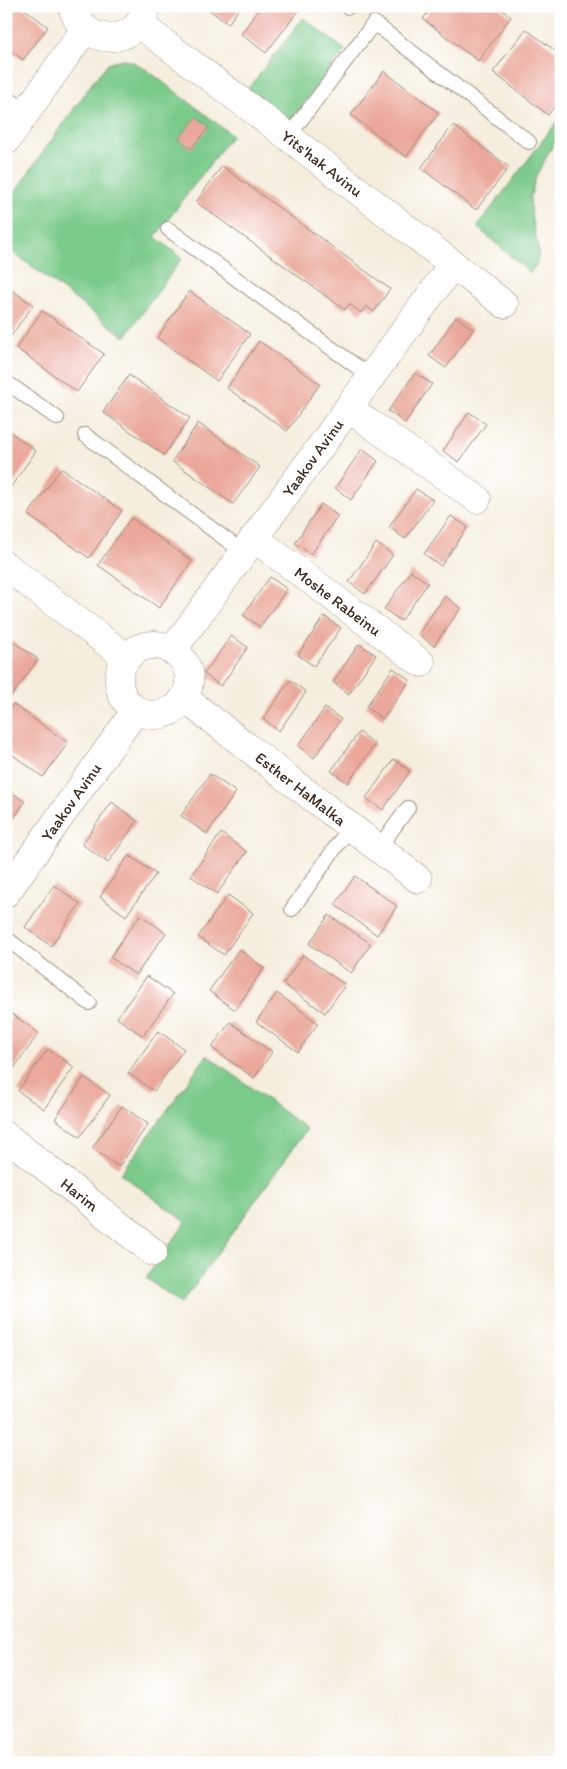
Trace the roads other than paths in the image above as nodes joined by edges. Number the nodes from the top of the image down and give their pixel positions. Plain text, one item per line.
1 (143, 15) edge
2 (79, 18) edge
3 (16, 104) edge
4 (288, 137) junction
5 (6, 141) edge
6 (529, 142) dead end
7 (168, 229) dead end
8 (453, 264) junction
9 (504, 304) dead end
10 (370, 377) junction
11 (6, 382) edge
12 (348, 408) junction
13 (57, 418) dead end
14 (85, 435) dead end
15 (477, 498) dead end
16 (248, 545) junction
17 (6, 566) edge
18 (172, 651) junction
19 (127, 658) junction
20 (421, 663) dead end
21 (184, 698) junction
22 (136, 710) junction
23 (408, 808) dead end
24 (350, 827) junction
25 (378, 848) junction
26 (418, 879) dead end
27 (7, 889) edge
28 (292, 909) dead end
29 (6, 938) edge
30 (89, 1003) dead end
31 (6, 1136) edge
32 (153, 1252) dead end

1 - 2 street
1 - 4 street, Yits'hak Avinu
2 - 3 street
3 - 5 street
4 - 6 lane
4 - 8 street, Yits'hak Avinu
7 - 10 lane
8 - 9 street, Yits'hak Avinu
8 - 10 street, Yaakov Avinu
10 - 12 street, Yaakov Avinu
11 - 13 lane
12 - 15 street
12 - 16 street, Yaakov Avinu
14 - 16 lane
16 - 18 street, Yaakov Avinu
16 - 20 street, Moshe Rabeinu
17 - 19 street
18 - 19 street
18 - 21 street
19 - 22 street
21 - 22 street
21 - 24 street, Esther HaMalka
22 - 27 street, Yaakov Avinu
23 - 25 lane
24 - 25 street, Esther HaMalka
24 - 28 lane
25 - 26 street, Esther HaMalka
29 - 30 lane
31 - 32 street, Harim

